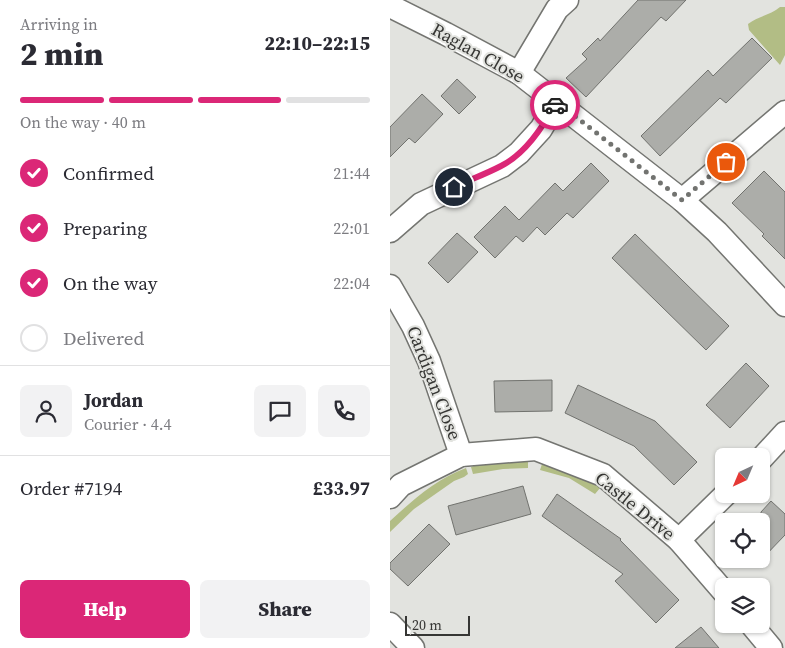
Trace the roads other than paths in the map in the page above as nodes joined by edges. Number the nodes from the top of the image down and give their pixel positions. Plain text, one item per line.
1 (567, 0) edge
2 (390, 6) edge
3 (520, 73) junction
4 (557, 102) junction
5 (785, 112) edge
6 (682, 200) junction
7 (390, 232) edge
8 (390, 286) edge
9 (785, 305) edge
10 (785, 433) edge
11 (770, 449) edge
12 (461, 455) junction
13 (390, 497) edge
14 (717, 503) edge
15 (679, 540) junction
16 (715, 582) edge
17 (390, 624) edge
18 (758, 633) edge
19 (413, 648) edge
20 (771, 648) edge

1 - 3 street
2 - 3 street, Raglan Close
3 - 4 street, Raglan Close
4 - 6 street, Raglan Close
4 - 7 street
5 - 6 street
6 - 9 street, Raglan Close
8 - 12 street, Cardigan Close
10 - 11 street
12 - 13 street, Castle Drive
12 - 15 street, Castle Drive
14 - 15 street
15 - 16 street, Castle Drive
17 - 19 street
18 - 20 street

